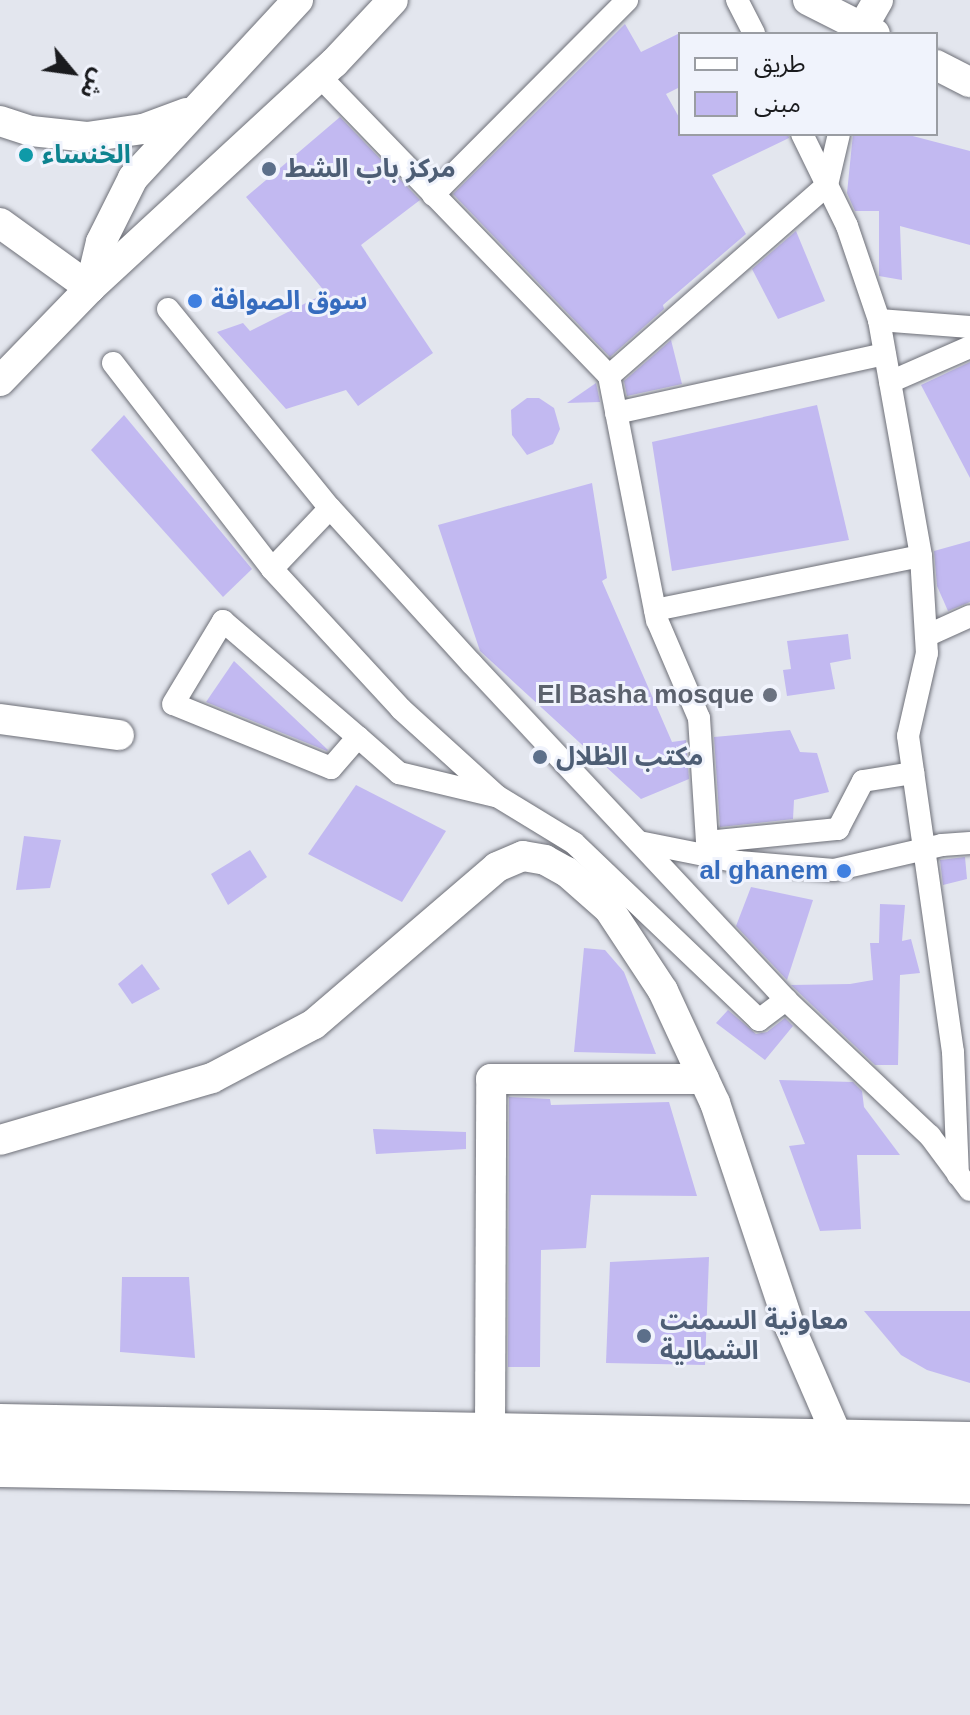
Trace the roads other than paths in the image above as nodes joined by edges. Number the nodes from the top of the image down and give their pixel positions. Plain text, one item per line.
1 (298, 0) edge
2 (393, 0) edge
3 (627, 0) edge
4 (737, 0) edge
5 (808, 0) edge
6 (878, 0) edge
7 (753, 32) edge
8 (866, 32) edge
9 (938, 66) edge
10 (970, 82) edge
11 (330, 87) dead end
12 (195, 109) junction
13 (0, 121) edge
14 (803, 136) edge
15 (839, 136) edge
16 (827, 185) junction
17 (433, 195) junction
18 (0, 223) edge
19 (90, 288) junction
20 (168, 309) dead end
21 (879, 320) junction
22 (970, 327) edge
23 (970, 347) edge
24 (885, 354) junction
25 (113, 363) dead end
26 (609, 376) junction
27 (0, 381) edge
28 (890, 382) junction
29 (616, 413) junction
30 (330, 508) junction
31 (921, 556) junction
32 (272, 569) junction
33 (655, 610) junction
34 (968, 620) edge
35 (926, 636) junction
36 (0, 719) edge
37 (119, 735) dead end
38 (358, 737) junction
39 (913, 773) junction
40 (497, 796) junction
41 (639, 842) junction
42 (970, 843) edge
43 (708, 849) junction
44 (922, 849) junction
45 (786, 1000) junction
46 (704, 1079) junction
47 (0, 1140) edge
48 (964, 1182) edge
49 (0, 1425) edge
50 (490, 1436) junction
51 (838, 1438) junction
52 (970, 1443) edge
53 (0, 1466) edge
54 (970, 1483) edge

1 - 12 street
2 - 19 street
3 - 17 street
4 - 7 street
5 - 8 street
6 - 8 street
9 - 10 street
11 - 17 street
12 - 13 street
12 - 19 street
14 - 16 street
15 - 16 street
16 - 21 street
16 - 26 street
17 - 26 street
18 - 19 street
19 - 27 street
20 - 30 street
21 - 22 street
21 - 24 street
23 - 28 street
24 - 28 street
24 - 29 street
25 - 32 street
26 - 29 street
28 - 31 street
29 - 33 street
30 - 32 street
30 - 41 street
31 - 33 street
31 - 35 street
32 - 40 street
33 - 43 street
34 - 35 street
35 - 39 street
36 - 37 street
38 - 38 street
38 - 40 street
39 - 43 street
39 - 44 street
40 - 45 street
41 - 43 street
41 - 45 street
42 - 44 street
43 - 44 street
44 - 48 street
45 - 48 street
46 - 47 street
46 - 50 street
46 - 51 street
49 - 50 main road
50 - 51 main road
51 - 52 main road
53 - 54 main road

